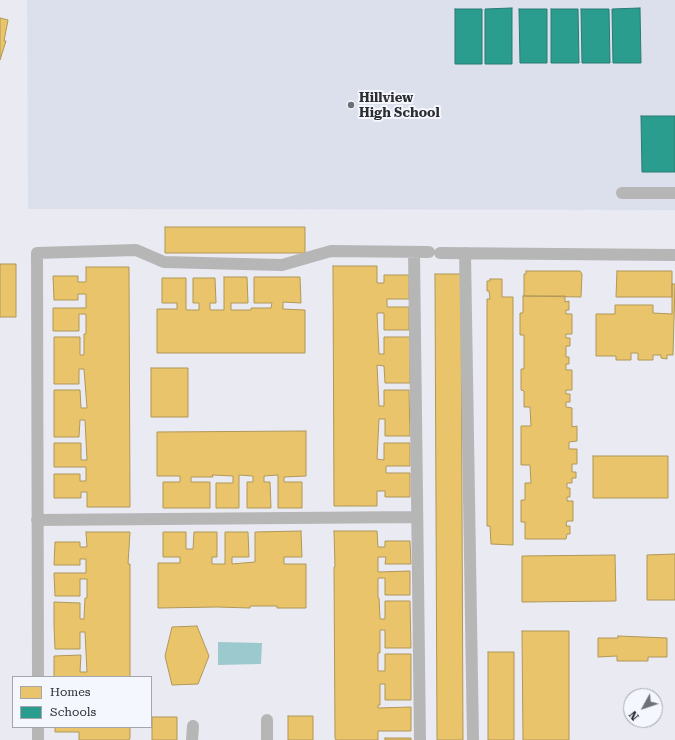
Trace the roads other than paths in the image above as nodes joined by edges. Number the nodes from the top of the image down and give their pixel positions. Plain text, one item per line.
1 (675, 192) edge
2 (622, 193) dead end
3 (414, 252) junction
4 (465, 253) junction
5 (675, 255) edge
6 (417, 517) junction
7 (37, 520) junction
8 (38, 676) edge
9 (267, 720) dead end
10 (193, 726) dead end
11 (38, 728) edge
12 (38, 740) edge
13 (192, 740) edge
14 (267, 740) edge
15 (420, 740) edge
16 (473, 740) edge

1 - 2 lane
3 - 4 lane
3 - 6 lane
3 - 7 lane
4 - 5 lane
4 - 16 lane
6 - 7 lane
6 - 15 lane
7 - 8 lane
9 - 14 lane
10 - 13 lane
11 - 12 lane

